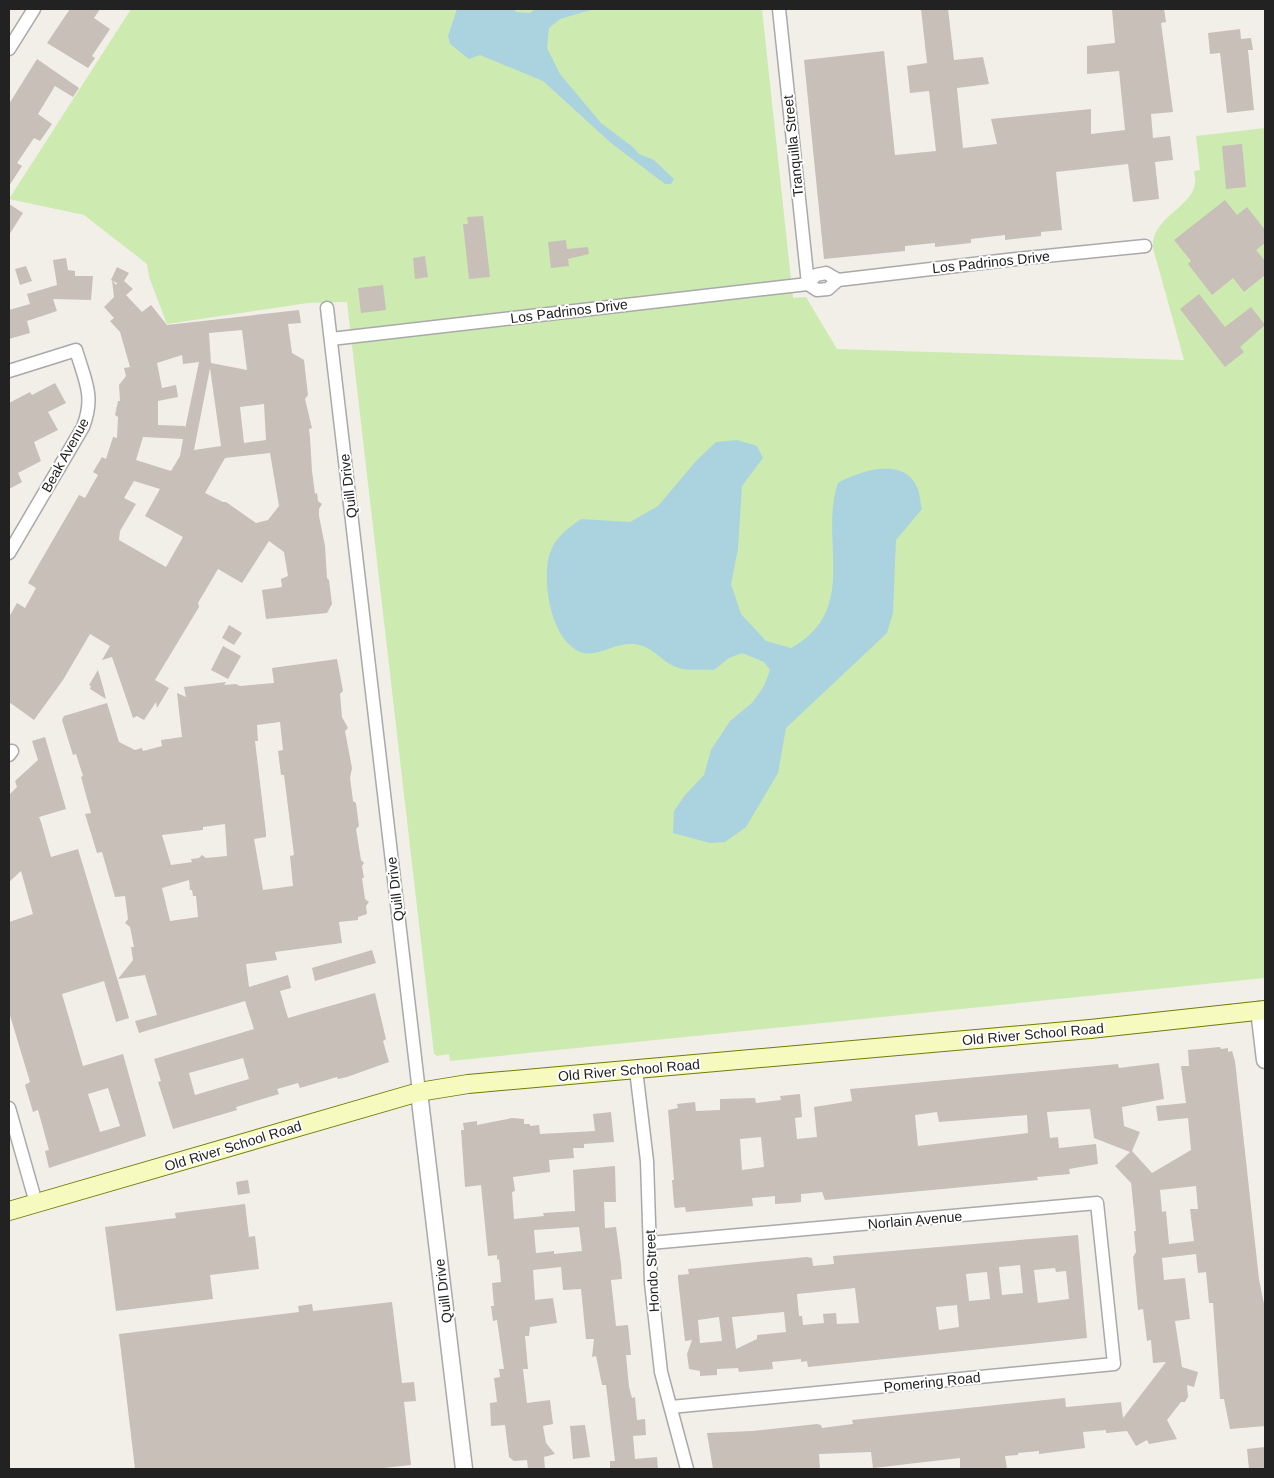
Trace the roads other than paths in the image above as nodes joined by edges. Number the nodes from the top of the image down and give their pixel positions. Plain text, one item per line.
1 (34, 9) edge
2 (779, 9) edge
3 (9, 48) edge
4 (1145, 246) dead end
5 (808, 284) junction
6 (327, 308) dead end
7 (331, 339) junction
8 (9, 371) edge
9 (9, 554) edge
10 (1262, 1010) edge
11 (1265, 1060) edge
12 (636, 1070) junction
13 (419, 1092) junction
14 (9, 1108) edge
15 (36, 1203) junction
16 (9, 1211) edge
17 (650, 1243) junction
18 (1106, 1286) joint
19 (671, 1407) junction
20 (464, 1469) edge
21 (687, 1469) edge

1 - 3 street
2 - 5 street, Tranquilla Street
4 - 5 street, Los Padrinos Drive
5 - 7 street, Los Padrinos Drive
6 - 7 street, Quill Drive
7 - 13 street, Quill Drive
8 - 9 street, Beak Avenue
10 - 11 street
10 - 12 main road, Old River School Road
12 - 13 main road, Old River School Road
12 - 17 street, Hondo Street
13 - 15 main road, Old River School Road
13 - 20 street, Quill Drive
14 - 15 street
15 - 16 main road, Old River School Road
17 - 18 street, Norlain Avenue
17 - 19 street, Hondo Street
18 - 19 street, Pomering Road
19 - 21 street, Hondo Street

